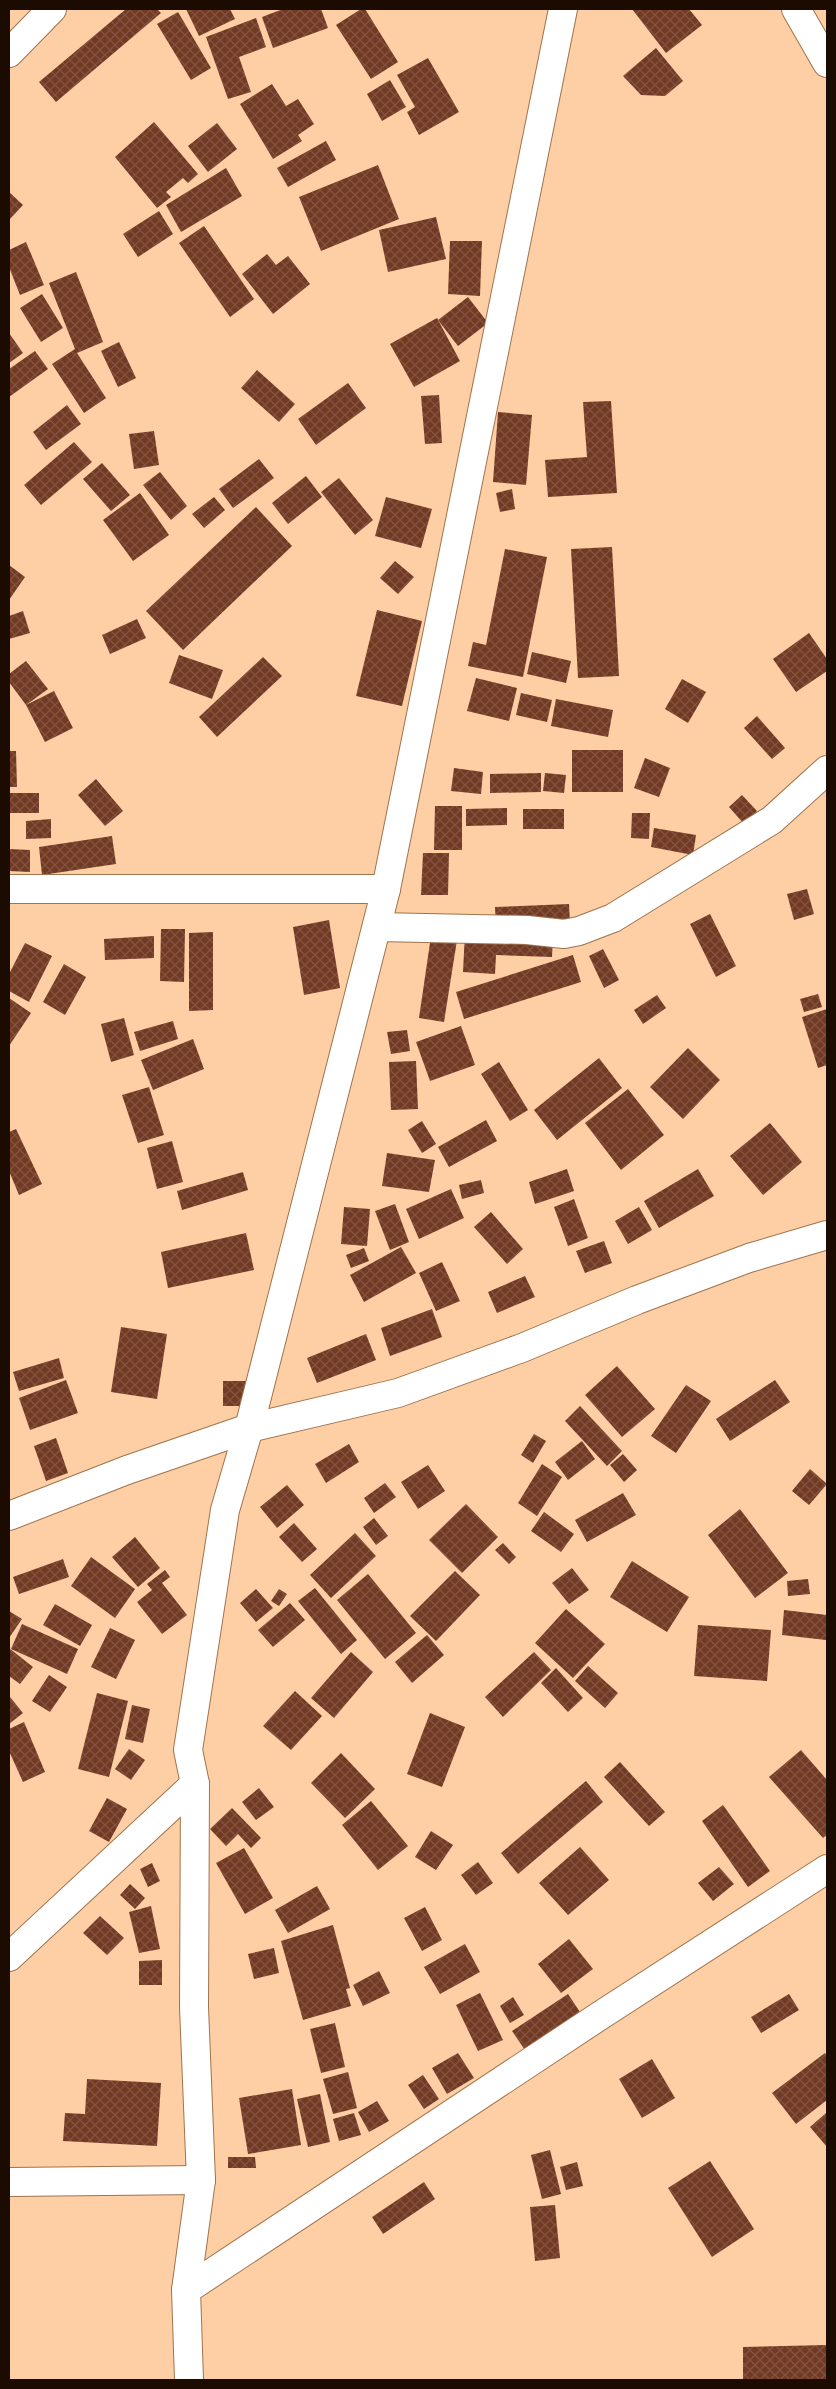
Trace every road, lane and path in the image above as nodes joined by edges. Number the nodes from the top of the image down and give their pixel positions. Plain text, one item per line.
1 (52, 9) edge
2 (563, 9) edge
3 (796, 9) edge
4 (9, 53) edge
5 (827, 63) edge
6 (827, 770) edge
7 (9, 889) edge
8 (386, 889) junction
9 (377, 927) junction
10 (827, 1235) edge
11 (249, 1428) junction
12 (9, 1516) edge
13 (195, 1784) junction
14 (827, 1869) edge
15 (9, 1957) edge
16 (201, 2180) junction
17 (9, 2182) edge
18 (186, 2290) junction
19 (189, 2380) edge

1 - 4 street
2 - 8 street
3 - 5 street
6 - 9 street
7 - 8 street
8 - 9 street
9 - 11 street
10 - 11 street
11 - 12 street
11 - 13 street
13 - 15 street
13 - 16 street
14 - 18 street
16 - 17 street
16 - 18 street
18 - 19 street

